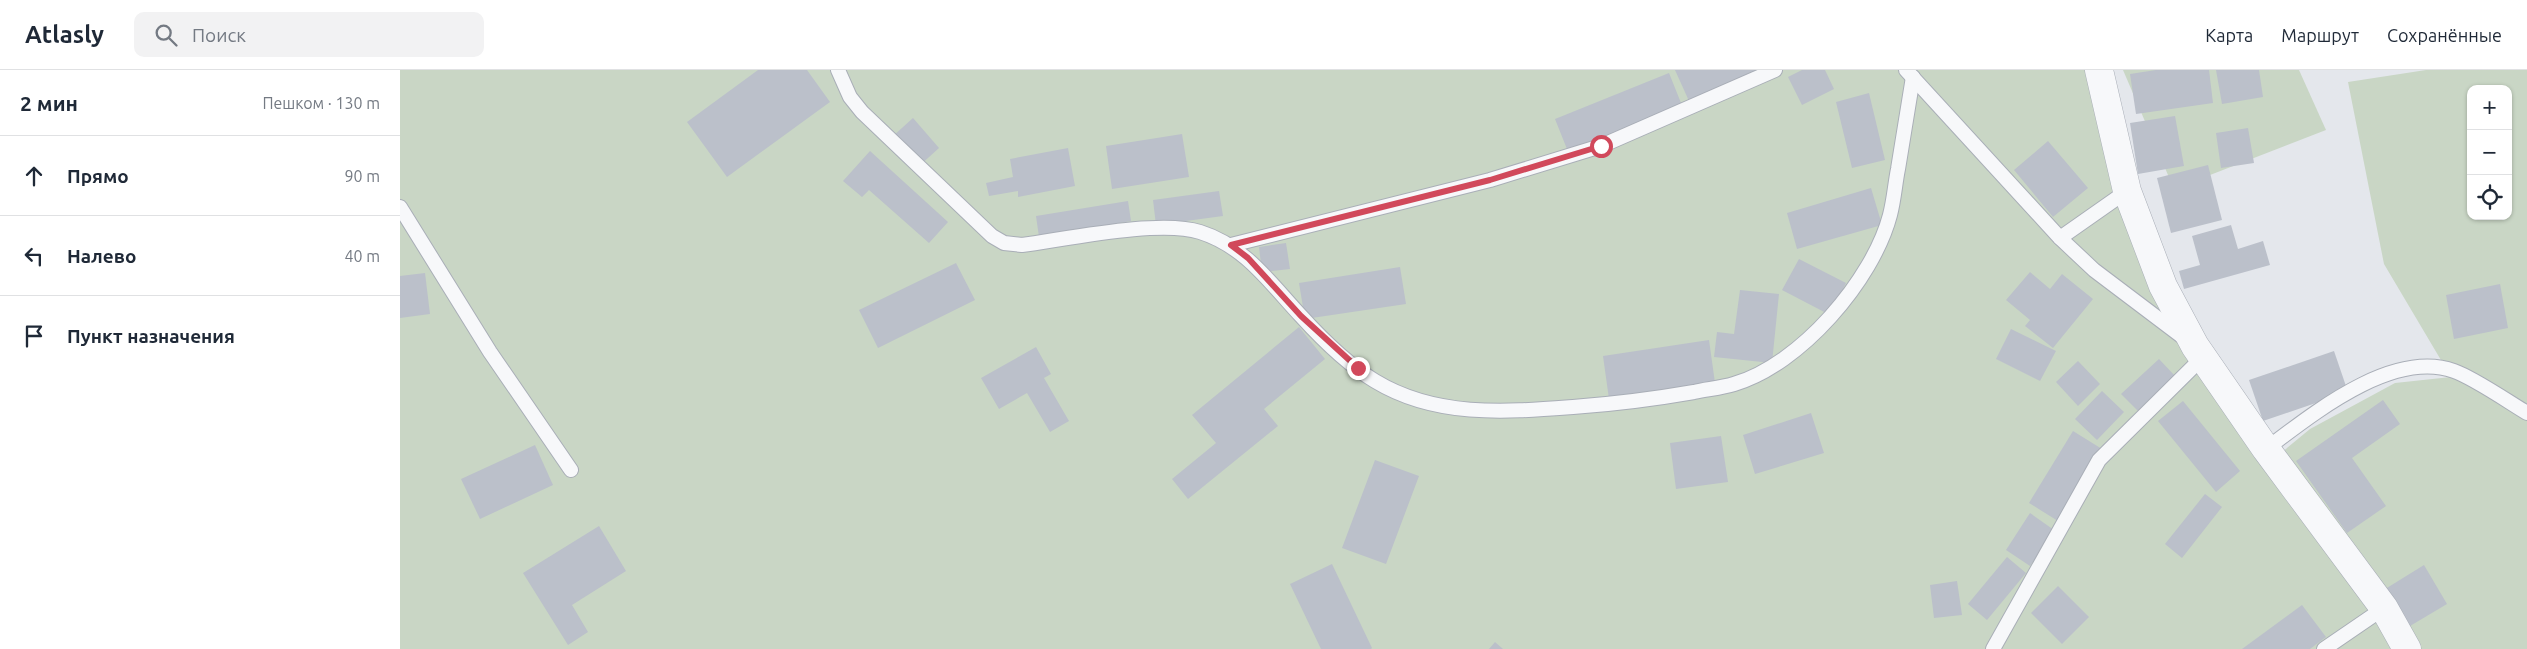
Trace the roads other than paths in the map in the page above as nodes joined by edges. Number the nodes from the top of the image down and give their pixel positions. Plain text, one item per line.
1 (838, 70) edge
2 (1775, 70) edge
3 (2099, 70) edge
4 (1909, 74) edge
5 (2127, 190) junction
6 (400, 207) edge
7 (2060, 238) junction
8 (1231, 245) junction
9 (2199, 352) junction
10 (2527, 413) edge
11 (2266, 449) junction
12 (571, 470) dead end
13 (2384, 608) junction
14 (1993, 649) edge
15 (2324, 649) edge
16 (2407, 649) edge

1 - 8 lane
2 - 8 lane
3 - 5 street
4 - 7 lane
4 - 8 lane
5 - 7 lane
5 - 9 street
6 - 12 lane
7 - 9 lane
9 - 11 street
9 - 14 lane
10 - 11 lane
11 - 13 street
13 - 15 lane
13 - 16 street

